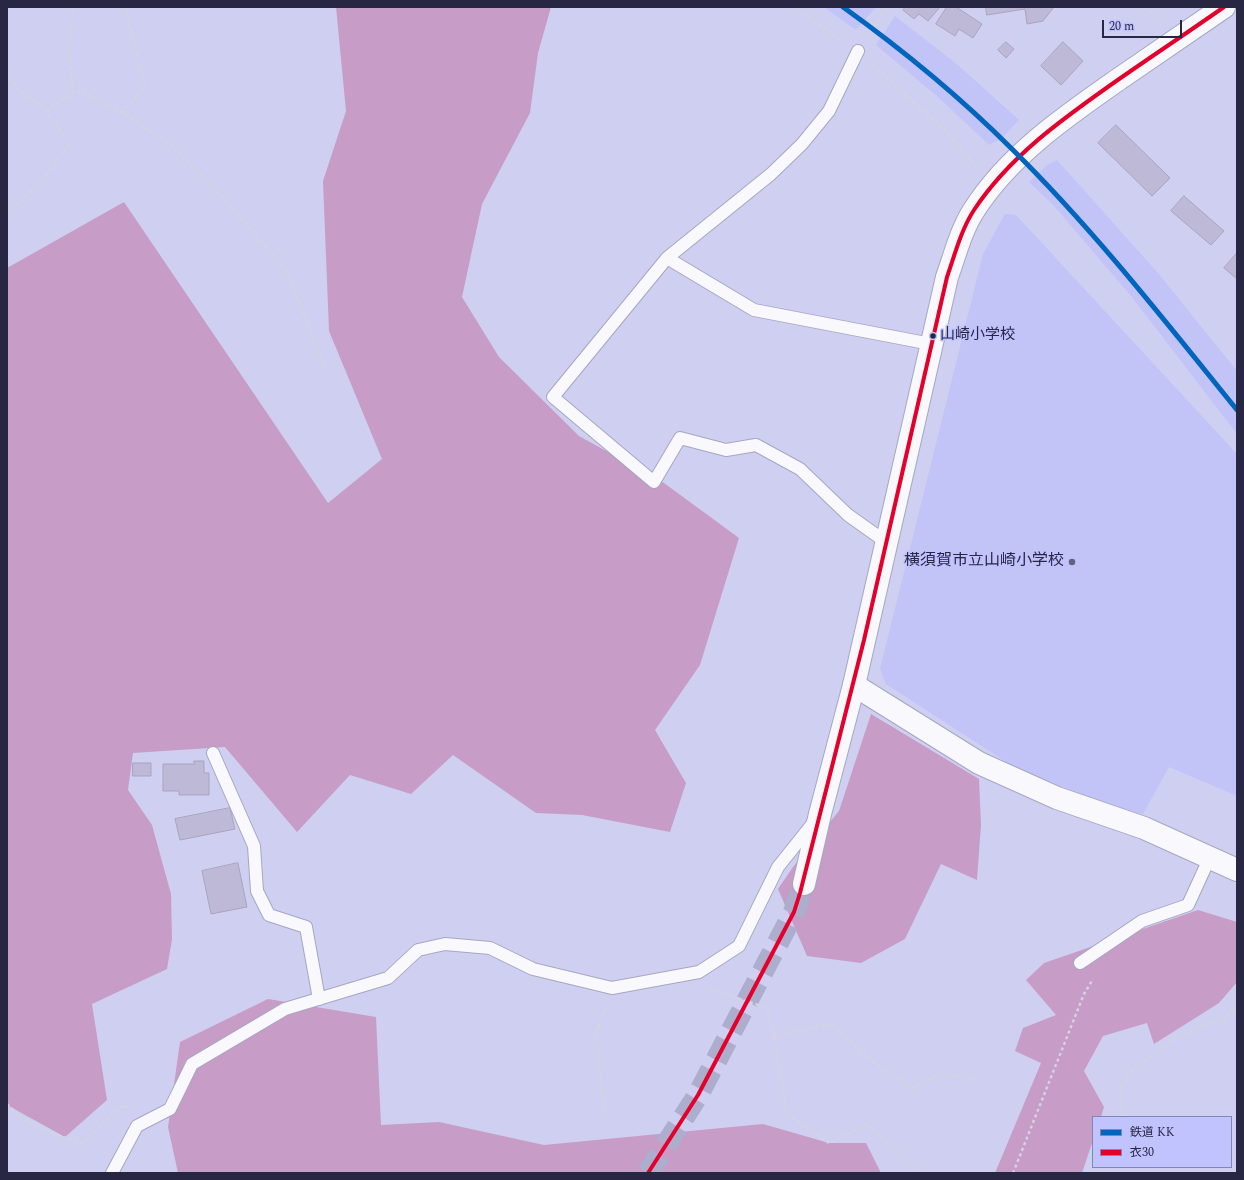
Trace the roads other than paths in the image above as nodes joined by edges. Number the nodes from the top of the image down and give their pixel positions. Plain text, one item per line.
1 (1224, 7) edge
2 (858, 51) road end
3 (667, 258) junction
4 (931, 344) junction
5 (886, 542) junction
6 (854, 685) junction
7 (213, 753) dead end
8 (820, 814) junction
9 (1210, 857) junction
10 (1237, 870) edge
11 (804, 884) tunnel mouth
12 (1080, 963) road end
13 (319, 998) junction
14 (112, 1173) edge

1 - 4 street
2 - 3 lane
3 - 4 lane
3 - 5 lane
4 - 5 street
5 - 6 street
6 - 8 street
6 - 9 street
7 - 13 lane
8 - 11 street
8 - 13 lane
9 - 10 street
9 - 12 lane
13 - 14 lane

